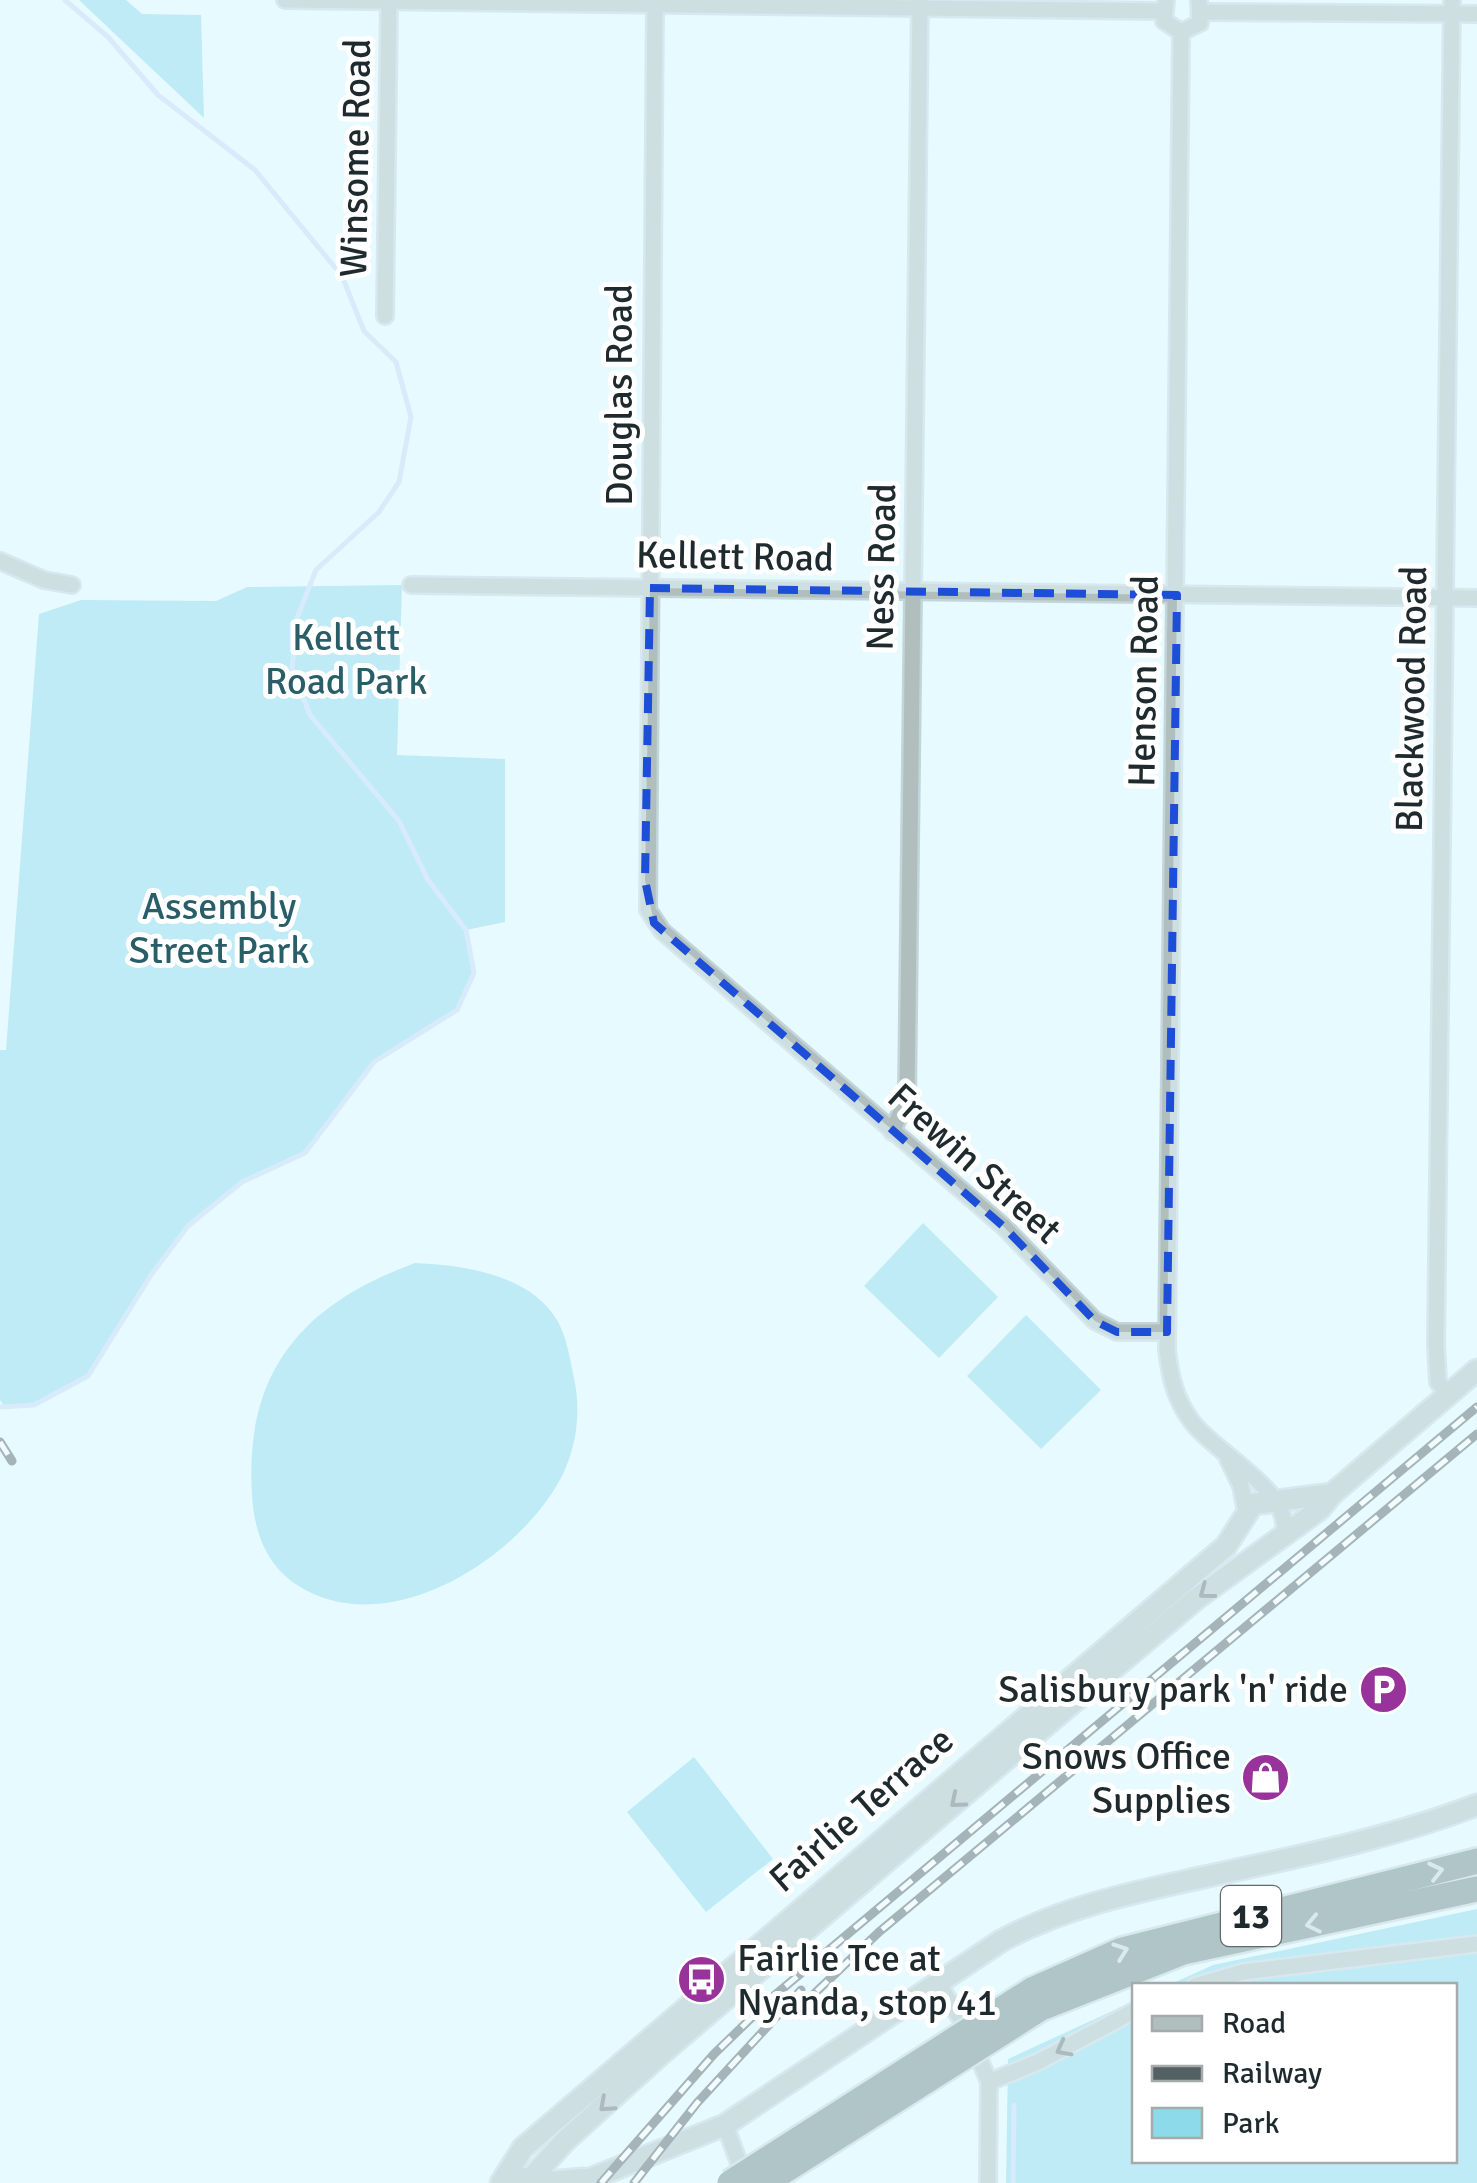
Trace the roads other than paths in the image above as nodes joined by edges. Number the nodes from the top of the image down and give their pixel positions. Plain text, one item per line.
1 (284, 0) edge
2 (390, 1) edge
3 (654, 2) edge
4 (920, 4) edge
5 (1164, 6) edge
6 (1201, 6) edge
7 (1451, 7) edge
8 (1477, 14) edge
9 (1180, 32) junction
10 (386, 316) dead end
11 (0, 561) edge
12 (72, 585) dead end
13 (412, 585) dead end
14 (650, 588) junction
15 (913, 592) junction
16 (1176, 595) junction
17 (1444, 597) junction
18 (1477, 598) edge
19 (648, 910) joint
20 (892, 1132) junction
21 (1167, 1332) junction
22 (1477, 1370) edge
23 (1448, 1394) junction
24 (1226, 1456) junction
25 (1332, 1494) junction
26 (1274, 1500) junction
27 (1246, 1511) junction
28 (1284, 1534) junction
29 (1477, 1805) edge
30 (1477, 1861) edge
31 (1477, 1889) edge
32 (1477, 1944) edge
33 (938, 1983) junction
34 (1205, 1983) edge
35 (1036, 1998) junction
36 (1132, 2012) edge
37 (989, 2082) junction
38 (725, 2125) junction
39 (503, 2179) edge
40 (529, 2181) edge
41 (581, 2181) edge
42 (730, 2183) edge
43 (745, 2183) edge
44 (765, 2183) edge
45 (988, 2183) edge

1 - 2 street
2 - 3 street
2 - 10 street, Winsome Road
3 - 4 street
3 - 14 street, Douglas Road
4 - 5 street
4 - 15 street, Ness Road
5 - 9 street
6 - 7 street
6 - 9 street
7 - 8 street
7 - 17 street, Blackwood Road
9 - 16 street, Henson Road
11 - 12 street
13 - 14 street, Kellett Road
14 - 15 street, Kellett Road
14 - 19 street, Douglas Road
15 - 16 street, Kellett Road
15 - 20 street, Ness Road
16 - 17 street, Kellett Road
16 - 21 street, Henson Road
17 - 18 street, Kellett Road
17 - 23 street, Blackwood Road
19 - 20 street, Frewin Street
20 - 21 street, Frewin Street
21 - 24 street
22 - 23 street, Fairlie Terrace
23 - 25 street, Fairlie Terrace
24 - 26 street
24 - 27 street
25 - 26 street
25 - 28 street, Fairlie Terrace
26 - 27 street
26 - 28 street
27 - 39 street, Fairlie Terrace
28 -> 40 street, Fairlie Terrace
29 - 33 street
35 -> 30 highway, 13
31 -> 35 highway, 13
32 - 34 street
33 - 37 street
33 - 38 street
35 - 42 highway, 13, bridge
35 - 44 highway, 13, bridge
36 -> 37 street
37 - 45 street
38 - 41 street
38 - 43 street
39 - 40 street
40 - 41 street

